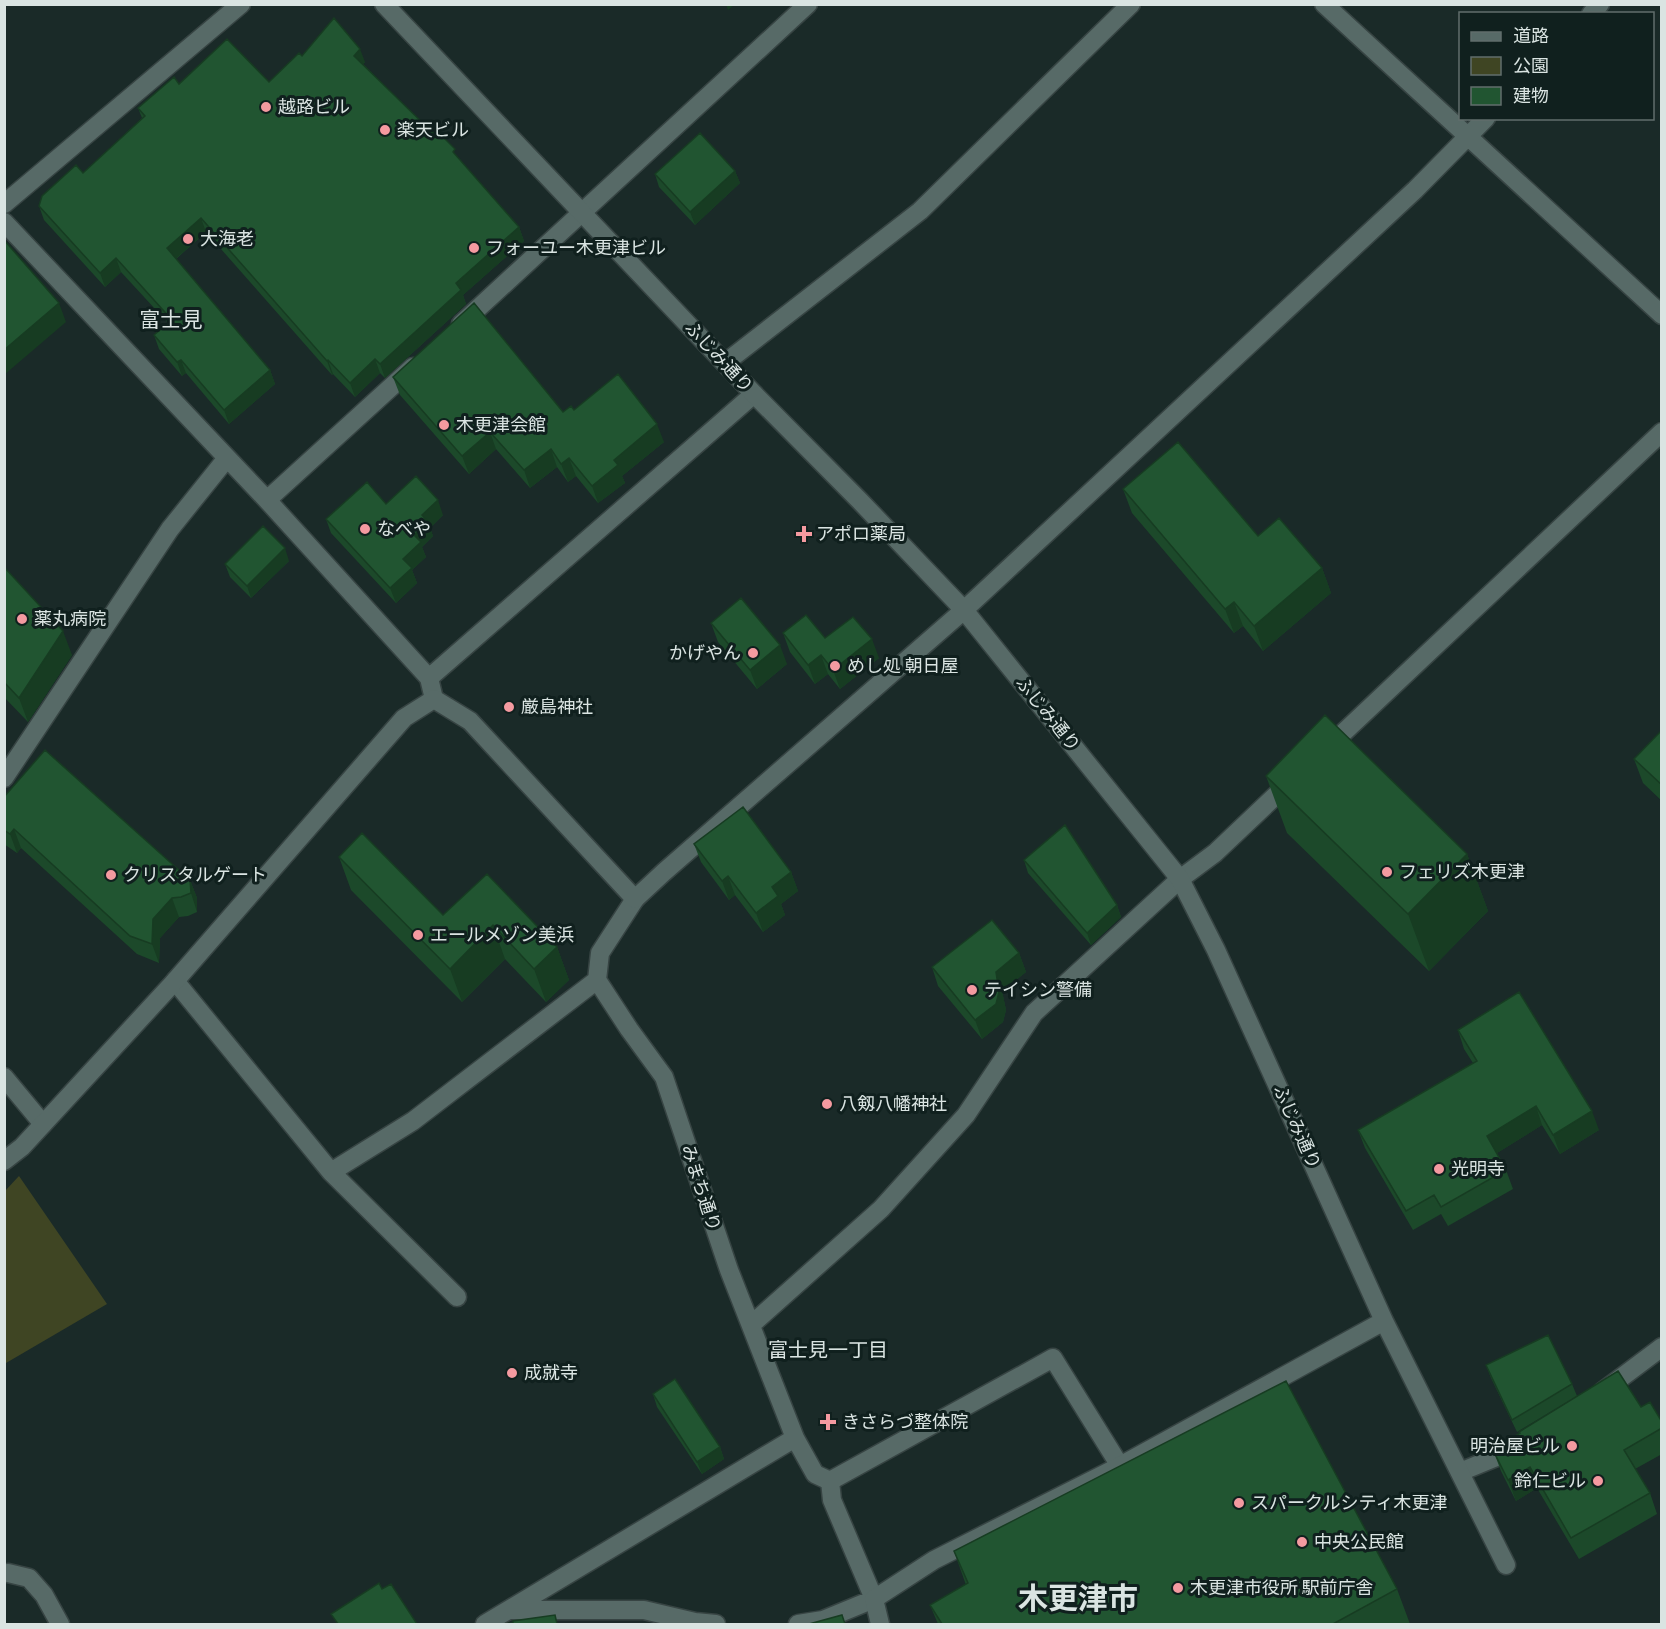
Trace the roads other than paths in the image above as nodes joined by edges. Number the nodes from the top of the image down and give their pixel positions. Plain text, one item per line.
1 (241, 4) edge
2 (384, 4) edge
3 (808, 4) edge
4 (1131, 4) edge
5 (1324, 4) edge
6 (1484, 120) edge
7 (1467, 137) junction
8 (4, 204) edge
9 (583, 213) junction
10 (4, 222) edge
11 (1662, 315) edge
12 (452, 332) edge
13 (425, 356) edge
14 (725, 363) junction
15 (754, 394) junction
16 (1662, 432) edge
17 (227, 458) junction
18 (267, 500) junction
19 (964, 610) junction
20 (429, 678) junction
21 (434, 699) junction
22 (4, 778) edge
23 (1180, 879) junction
24 (635, 899) junction
25 (597, 980) junction
26 (175, 981) junction
27 (4, 1077) edge
28 (44, 1124) junction
29 (4, 1161) edge
30 (331, 1172) junction
31 (457, 1297) dead end
32 (1384, 1321) junction
33 (751, 1325) junction
34 (1662, 1347) edge
35 (1586, 1404) edge
36 (795, 1438) junction
37 (1528, 1439) edge
38 (1120, 1466) junction
39 (1460, 1472) junction
40 (830, 1480) junction
41 (1506, 1565) dead end
42 (8, 1573) dead end
43 (874, 1599) junction
44 (510, 1610) junction
45 (60, 1624) edge
46 (485, 1624) edge
47 (716, 1624) edge
48 (798, 1624) edge
49 (880, 1624) edge

1 - 8 street
2 - 9 street, ふじみ通り
3 - 9 street
4 - 14 street
5 - 7 street
6 - 7 street
7 - 11 street
7 - 19 street
9 - 12 street
9 - 14 street, ふじみ通り
10 - 17 street
13 - 18 street
14 - 15 street, ふじみ通り
15 - 19 street, ふじみ通り
15 - 20 street
16 - 23 street
17 - 18 street
17 - 22 street
18 - 20 street
19 - 23 street, ふじみ通り
19 - 24 street
20 - 21 street
21 - 24 street
21 - 26 street
23 - 32 street, ふじみ通り
23 - 33 street
24 - 25 street
25 - 30 street
25 - 33 street, みまち通り
26 - 28 street
26 - 30 street
27 - 28 street
28 - 29 street
30 - 31 street
32 - 38 street
32 - 39 street, ふじみ通り
33 - 36 street, みまち通り
34 - 35 street
36 - 40 street, みまち通り
36 - 44 street
37 - 39 street
38 - 40 street
38 - 43 street
39 - 41 street, ふじみ通り
40 - 43 street
42 - 45 street
43 - 48 street
43 - 49 street
44 - 46 street
44 - 47 street

